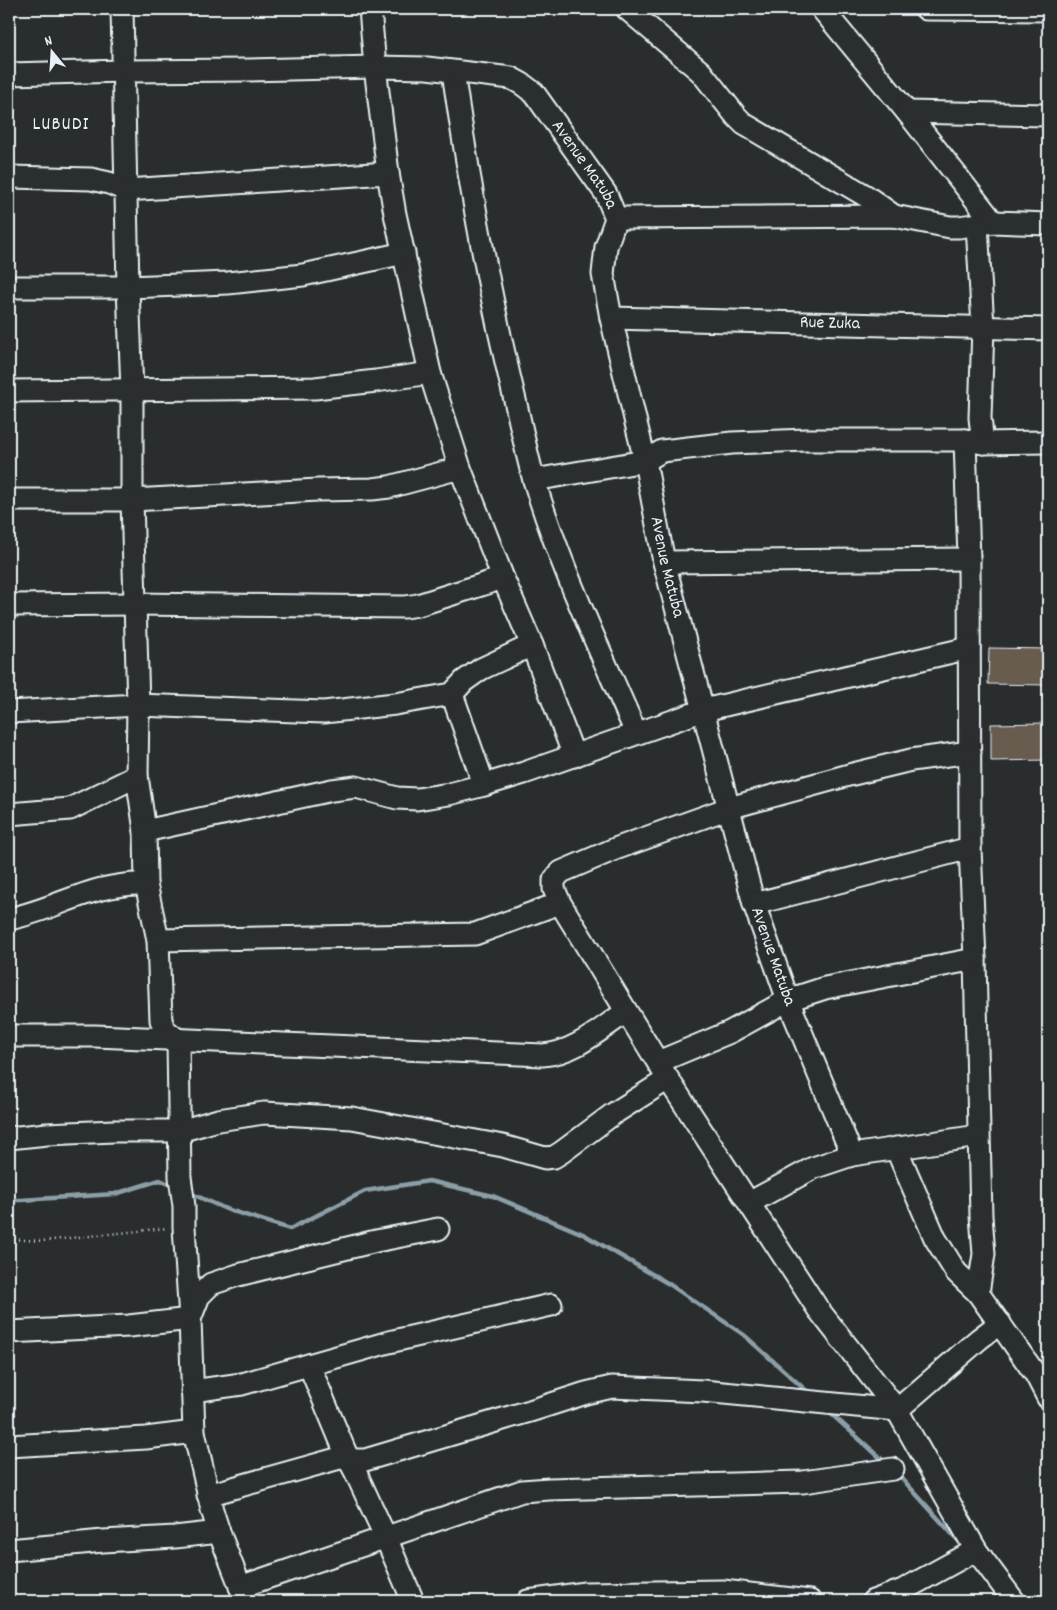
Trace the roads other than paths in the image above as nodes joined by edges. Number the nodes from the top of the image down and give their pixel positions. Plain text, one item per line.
1 (122, 9) edge
2 (370, 9) edge
3 (627, 9) edge
4 (822, 9) edge
5 (926, 9) edge
6 (1048, 10) edge
7 (375, 67) junction
8 (124, 70) junction
9 (453, 72) junction
10 (9, 74) edge
11 (907, 112) junction
12 (1048, 115) edge
13 (388, 173) junction
14 (9, 177) edge
15 (126, 190) junction
16 (894, 216) junction
17 (616, 218) junction
18 (985, 224) junction
19 (1048, 224) edge
20 (404, 253) junction
21 (9, 287) edge
22 (128, 287) junction
23 (611, 318) junction
24 (983, 327) junction
25 (1048, 329) edge
26 (430, 373) junction
27 (9, 391) edge
28 (132, 391) junction
29 (974, 441) junction
30 (1048, 442) edge
31 (644, 461) junction
32 (460, 468) junction
33 (534, 480) junction
34 (9, 500) edge
35 (132, 500) junction
36 (969, 559) junction
37 (664, 562) junction
38 (503, 578) junction
39 (136, 604) junction
40 (9, 605) edge
41 (532, 645) junction
42 (969, 648) junction
43 (452, 694) junction
44 (138, 705) junction
45 (704, 710) junction
46 (9, 712) edge
47 (636, 733) junction
48 (970, 752) junction
49 (574, 756) junction
50 (137, 776) junction
51 (484, 785) junction
52 (729, 808) junction
53 (9, 814) edge
54 (145, 831) junction
55 (970, 848) junction
56 (146, 884) junction
57 (560, 903) junction
58 (754, 904) junction
59 (9, 919) edge
60 (158, 940) junction
61 (975, 960) junction
62 (788, 1000) junction
63 (626, 1012) junction
64 (9, 1036) edge
65 (178, 1040) junction
66 (663, 1071) junction
67 (180, 1131) junction
68 (978, 1136) junction
69 (9, 1138) edge
70 (896, 1148) junction
71 (852, 1155) junction
72 (749, 1204) junction
73 (438, 1229) dead end
74 (978, 1293) junction
75 (551, 1305) dead end
76 (190, 1319) junction
77 (1000, 1323) junction
78 (9, 1332) edge
79 (309, 1365) junction
80 (192, 1391) junction
81 (1048, 1398) edge
82 (897, 1410) junction
83 (194, 1432) junction
84 (9, 1446) edge
85 (347, 1456) junction
86 (893, 1469) dead end
87 (208, 1495) junction
88 (219, 1532) junction
89 (386, 1538) junction
90 (9, 1550) edge
91 (976, 1550) junction
92 (243, 1594) edge
93 (413, 1601) edge
94 (528, 1601) edge
95 (810, 1601) edge
96 (873, 1601) edge
97 (1014, 1601) edge

1 - 8 street
2 - 7 street
3 - 16 street
4 - 11 street
5 - 6 street
7 - 8 street, Avenue Matuba
7 - 9 street, Avenue Matuba
7 - 13 street
8 - 10 street, Avenue Matuba
8 - 15 street
9 - 17 street, Avenue Matuba
9 - 33 street
11 - 12 street
11 - 18 street
13 - 15 street
13 - 20 street
14 - 15 street
15 - 22 street
16 - 17 street
16 - 18 street
17 - 23 street, Avenue Matuba
18 - 19 street
18 - 24 street
20 - 22 street
20 - 26 street
21 - 22 street
22 - 28 street
23 - 24 street, Rue Zuka
23 - 31 street, Avenue Matuba
24 - 25 street, Rue Zuka
24 - 29 street
26 - 28 street
26 - 32 street
27 - 28 street
28 - 35 street
29 - 30 street
29 - 31 street
29 - 36 street
31 - 33 street
31 - 37 street, Avenue Matuba
32 - 35 street
32 - 38 street
33 - 47 street
34 - 35 street
35 - 39 street
36 - 37 street
36 - 42 street
37 - 45 street, Avenue Matuba
38 - 39 street
38 - 41 street
39 - 40 street
39 - 44 street
41 - 43 street
41 - 49 street
42 - 45 street
42 - 48 street
43 - 44 street
43 - 51 street
44 - 46 street
44 - 50 street
45 - 47 street
45 - 52 street, Avenue Matuba
47 - 49 street
48 - 52 street
48 - 55 street
49 - 51 street
50 - 53 street
50 - 54 street
51 - 54 street
52 - 57 street
52 - 58 street, Avenue Matuba
54 - 56 street
55 - 58 street
55 - 61 street
56 - 59 street
56 - 60 street
57 - 60 street
57 - 63 street
58 - 62 street, Avenue Matuba
60 - 65 street
61 - 62 street
61 - 68 street
62 - 66 street
62 - 71 street, Avenue Matuba
63 - 65 street
63 - 66 street
64 - 65 street
65 - 67 street
66 - 67 street
66 - 72 street
67 - 69 street
67 - 76 street
68 - 70 street
68 - 74 street
70 - 71 street
70 - 74 street
71 - 72 street
72 - 82 street
73 - 76 street
74 - 77 street
75 - 79 street
76 - 78 street
76 - 80 street
77 - 81 street
77 - 82 street
79 - 80 street
79 - 85 street
80 - 83 street
82 - 85 street
82 - 91 street
83 - 84 street
83 - 87 street
85 - 87 street
85 - 89 street
86 - 89 street
87 - 88 street
88 - 90 street
88 - 92 street
89 - 92 street
89 - 93 street
91 - 96 street
91 - 97 street
94 - 95 street

